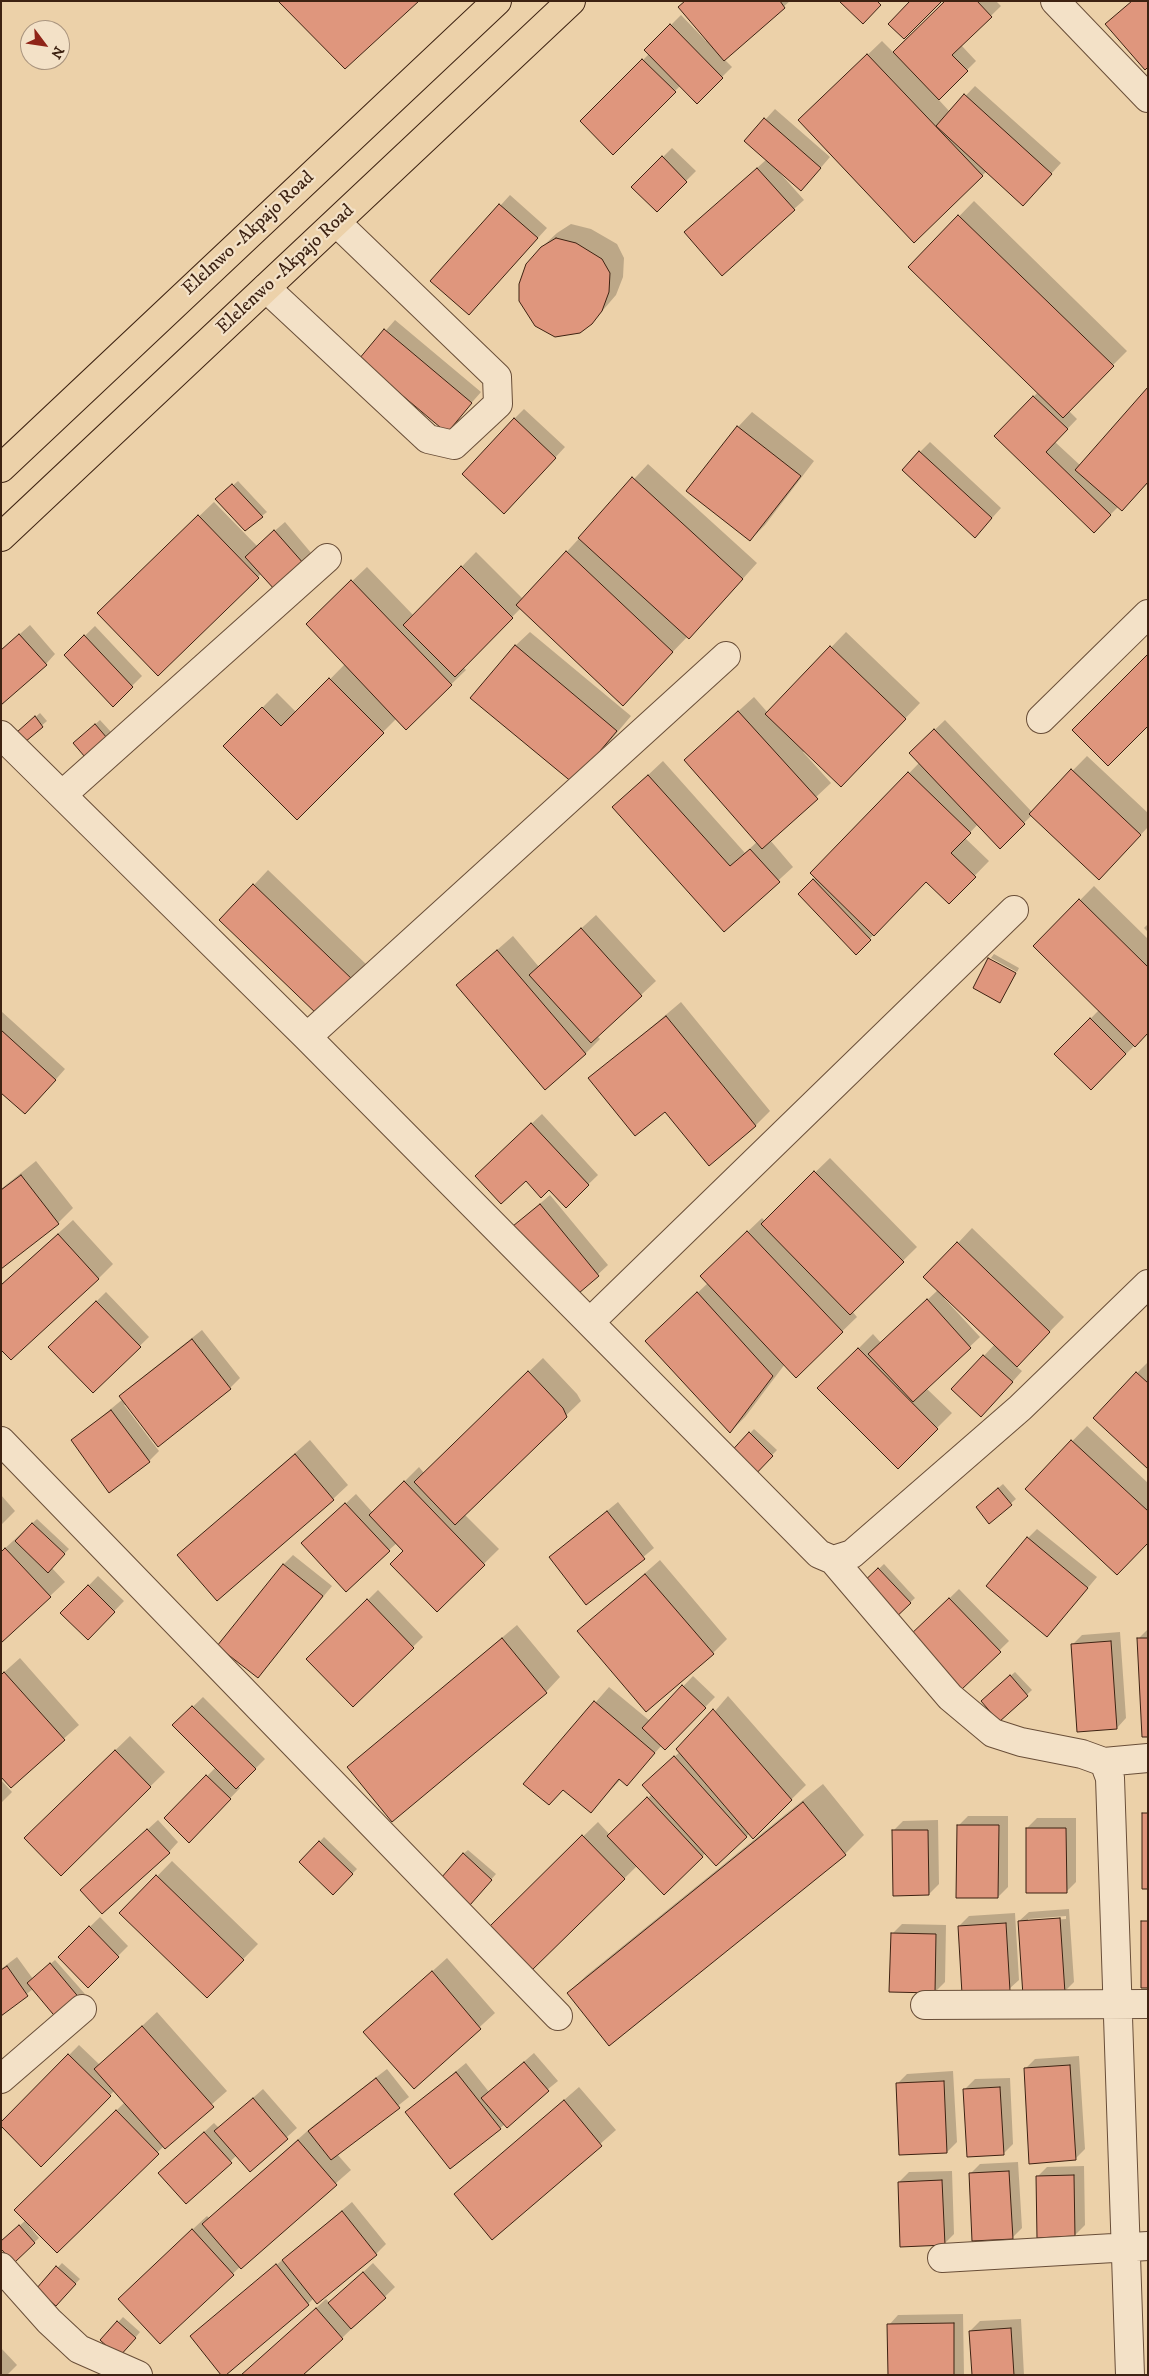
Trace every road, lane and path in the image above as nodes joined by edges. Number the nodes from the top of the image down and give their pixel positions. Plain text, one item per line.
1 (497, 1) edge
2 (571, 1) edge
3 (1055, 1) edge
4 (1148, 98) edge
5 (337, 223) junction
6 (266, 288) junction
7 (1, 468) edge
8 (1, 537) edge
9 (328, 558) dead end
10 (1148, 614) edge
11 (726, 656) dead end
12 (1041, 719) dead end
13 (1, 735) edge
14 (62, 795) junction
15 (1014, 910) dead end
16 (307, 1038) junction
17 (1148, 1284) edge
18 (590, 1322) junction
19 (1, 1441) edge
20 (833, 1560) junction
21 (1148, 1758) edge
22 (1104, 1762) junction
23 (925, 2004) dead end
24 (1118, 2004) junction
25 (1148, 2004) edge
26 (82, 2009) dead end
27 (558, 2016) dead end
28 (1, 2079) edge
29 (1137, 2246) edge
30 (942, 2258) dead end
31 (1, 2267) edge
32 (138, 2375) edge
33 (1130, 2375) edge

1 - 7 main road, Elelnwo -Akpajo Road
2 - 5 main road, Elelenwo -Akpajo Road
3 - 4 street
5 - 6 main road, Elelenwo -Akpajo Road
5 - 6 street
6 - 8 main road, Elelenwo -Akpajo Road
9 - 14 street
10 - 12 street
11 - 16 street
13 - 14 street
14 - 16 street
15 - 18 street
16 - 18 street
17 - 20 street
18 - 20 street
19 - 27 street
20 - 22 street
21 - 22 street
22 - 24 street
23 - 24 street
24 - 25 street
24 - 29 street
26 - 28 street
29 - 30 street
29 - 33 street
31 - 32 street

